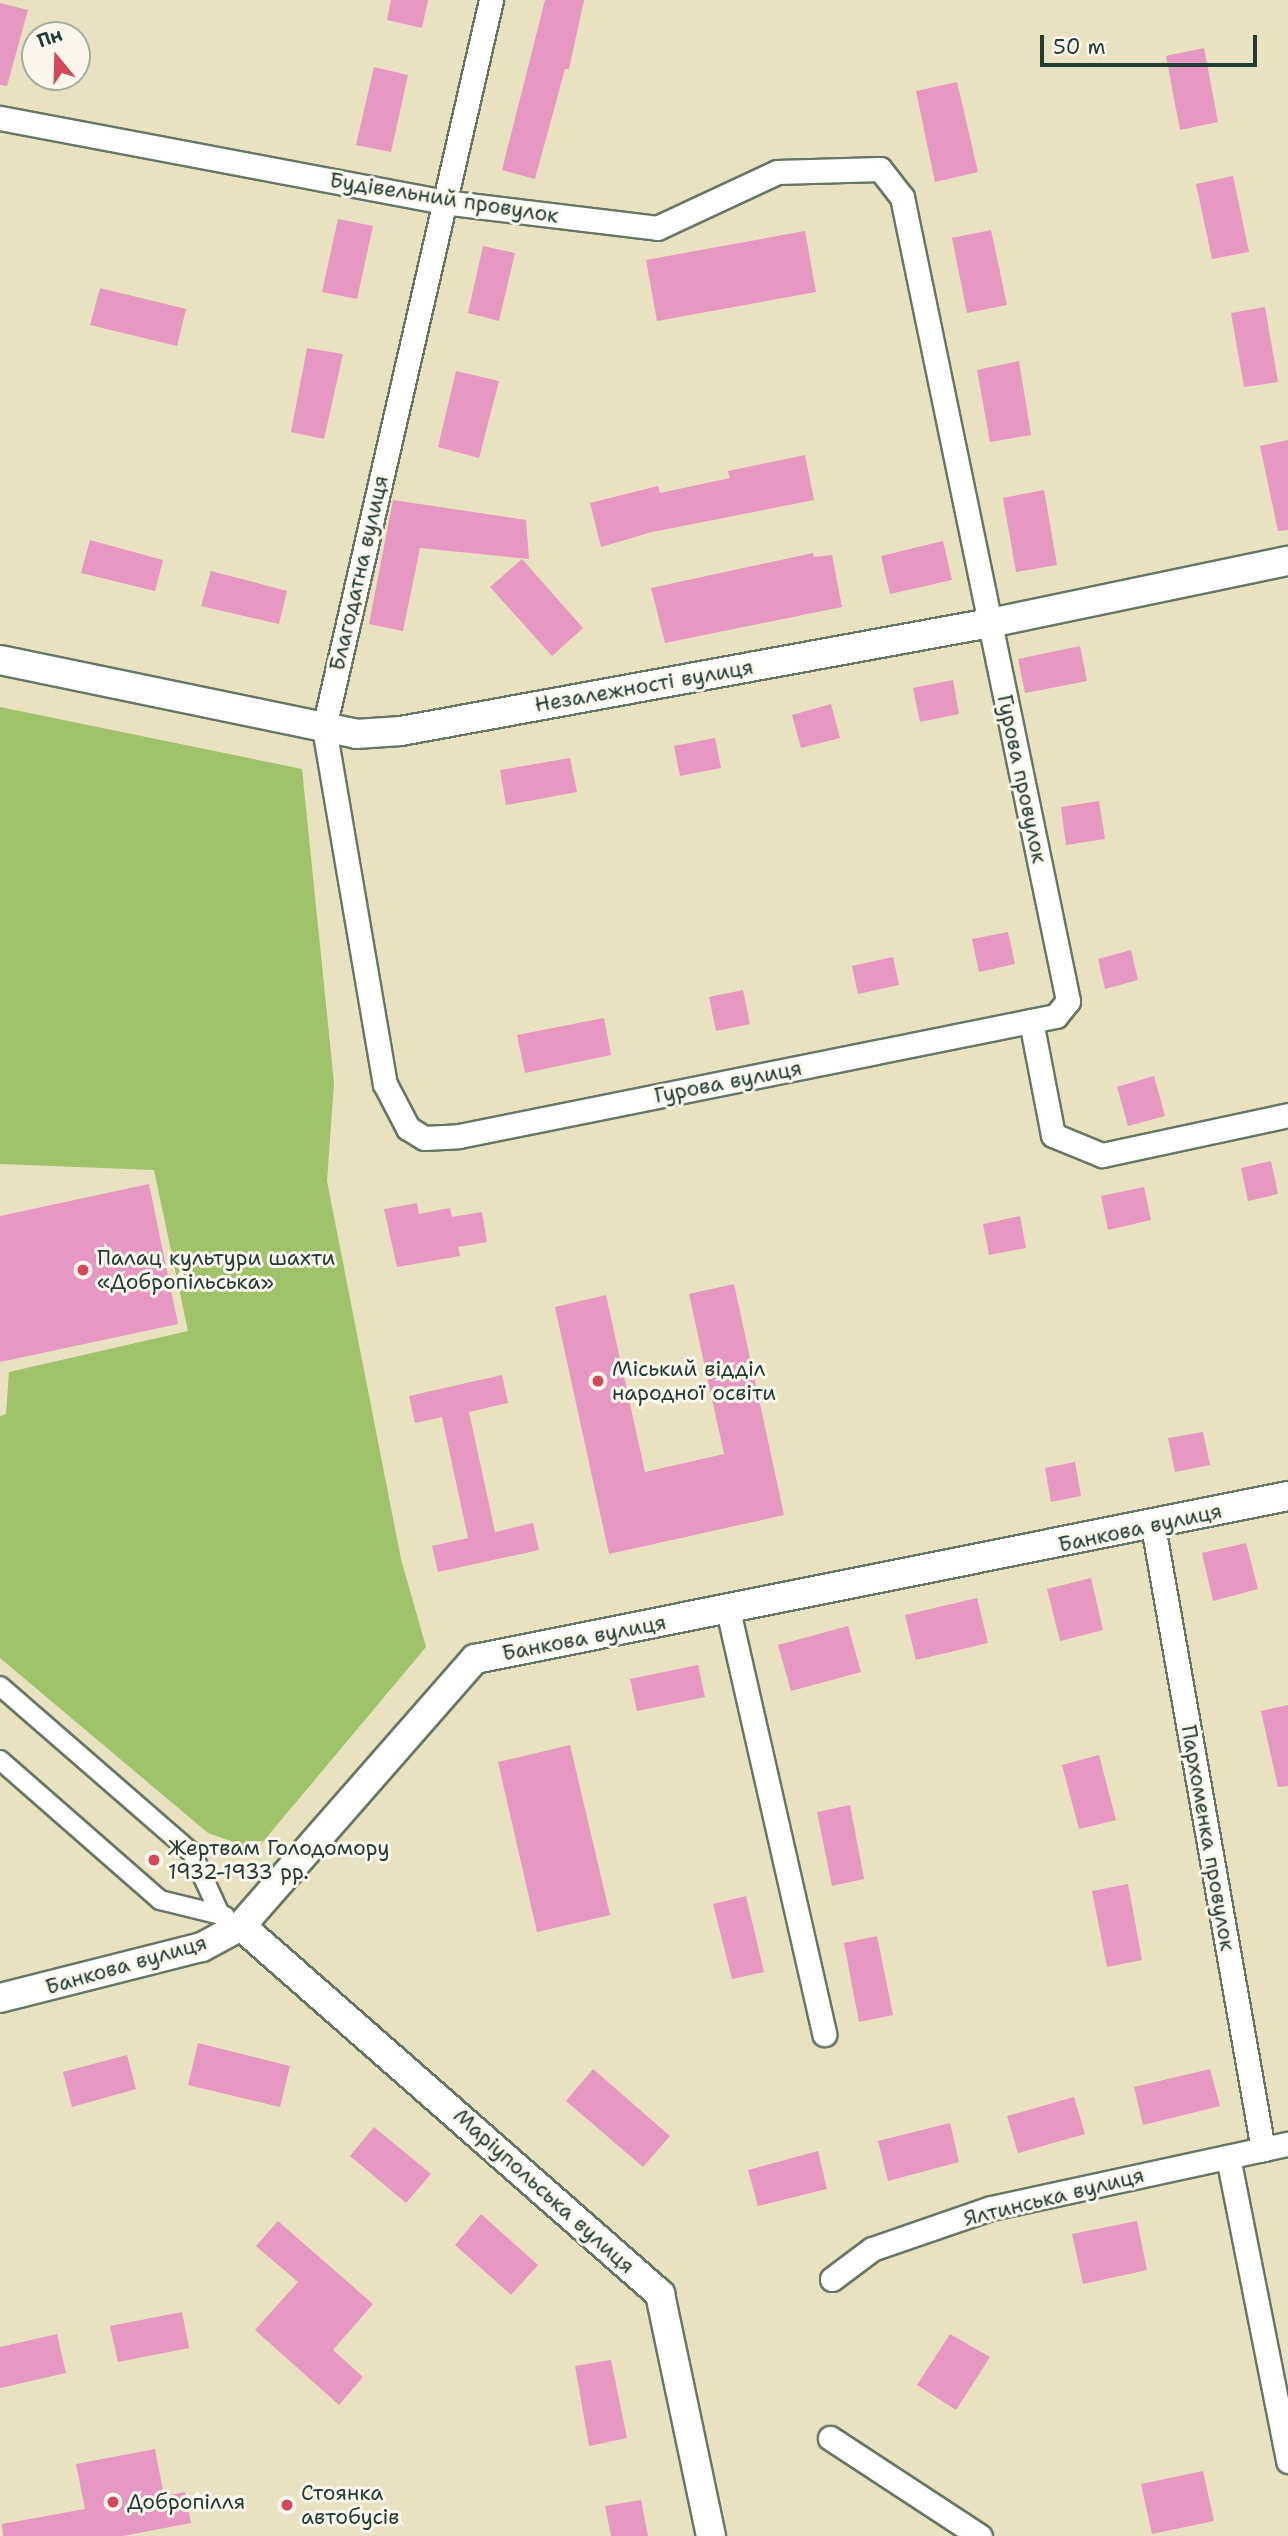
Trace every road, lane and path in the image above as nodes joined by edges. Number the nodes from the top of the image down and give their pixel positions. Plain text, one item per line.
1 (491, 0) edge
2 (0, 118) edge
3 (880, 169) joint
4 (443, 202) junction
5 (1288, 561) edge
6 (990, 623) junction
7 (0, 660) edge
8 (324, 728) junction
9 (1031, 1021) junction
10 (1288, 1115) edge
11 (424, 1138) joint
12 (1288, 1496) edge
13 (1153, 1526) junction
14 (728, 1610) junction
15 (0, 1686) edge
16 (0, 1760) edge
17 (230, 1919) junction
18 (0, 1998) edge
19 (824, 2034) dead end
20 (1288, 2144) edge
21 (1262, 2149) junction
22 (1228, 2157) junction
23 (832, 2278) dead end
24 (830, 2438) dead end
25 (1288, 2461) edge
26 (711, 2536) edge
27 (980, 2536) edge

1 - 4 street, Благодатна вулиця
2 - 4 street, Будівельний провулок
3 - 4 street, Будівельний провулок
3 - 6 street, Гурова провулок
4 - 8 street, Благодатна вулиця
5 - 6 street, Незалежності вулиця
6 - 8 street, Незалежності вулиця
6 - 9 street, Гурова провулок
7 - 8 street, Незалежності вулиця
8 - 11 street, Благодатна вулиця
9 - 10 street
9 - 11 street, Гурова вулиця
12 - 13 street, Банкова вулиця
13 - 14 street, Банкова вулиця
13 - 21 street, Пархоменка провулок
14 - 17 street, Банкова вулиця
14 - 19 street
15 - 17 street
16 - 17 street
17 - 18 street, Банкова вулиця
17 - 26 street, Маріупольська вулиця
20 - 21 street, Ялтинська вулиця
21 - 22 street, Ялтинська вулиця
22 - 23 street, Ялтинська вулиця
22 - 25 street
24 - 27 street

